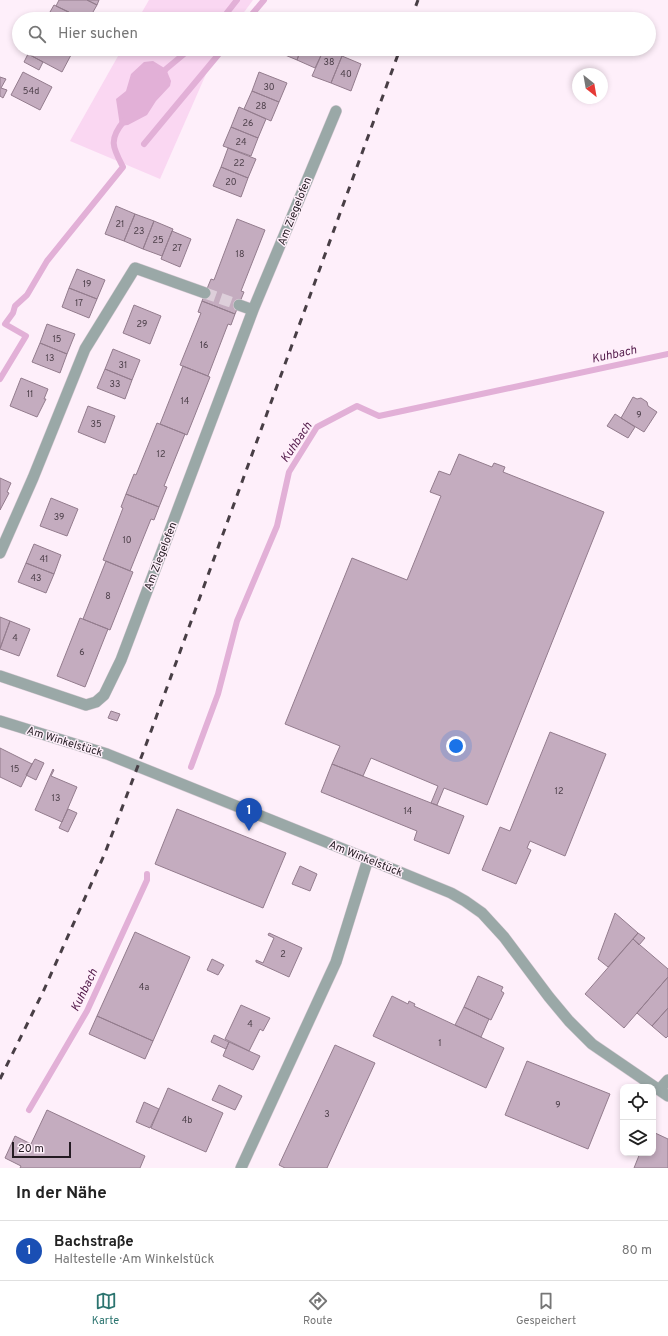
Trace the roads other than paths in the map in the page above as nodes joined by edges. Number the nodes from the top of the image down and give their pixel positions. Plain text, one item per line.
1 (336, 111) dead end
2 (205, 293) tunnel mouth
3 (238, 305) tunnel mouth
4 (253, 310) junction
5 (0, 553) edge
6 (0, 676) edge
7 (0, 721) edge
8 (368, 859) junction
9 (668, 1080) edge
10 (664, 1093) edge
11 (241, 1168) edge

1 - 4 street, Am Ziegelofen
2 - 5 street
3 - 4 street
4 - 6 street, Am Ziegelofen
7 - 8 street, Am Winkelstück
8 - 10 street, Am Winkelstück
8 - 11 street
9 - 10 street

